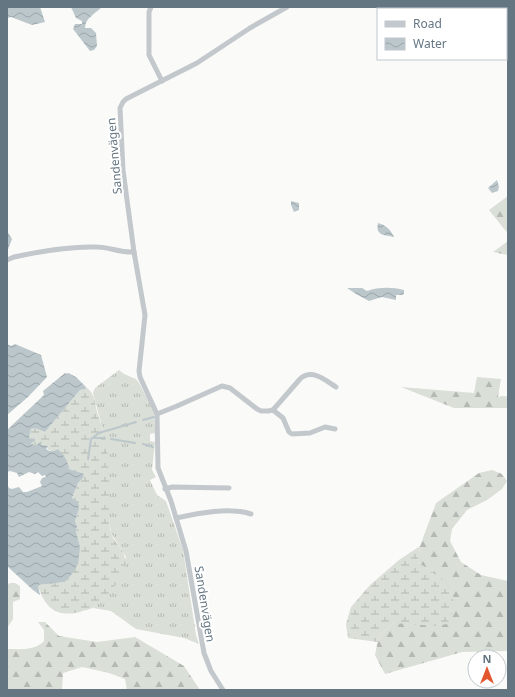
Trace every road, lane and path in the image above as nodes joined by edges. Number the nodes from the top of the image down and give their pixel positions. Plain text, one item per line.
1 (151, 7) edge
2 (287, 7) edge
3 (162, 81) junction
4 (134, 252) junction
5 (7, 260) edge
6 (336, 387) dead end
7 (273, 410) junction
8 (158, 414) junction
9 (335, 428) dead end
10 (229, 488) dead end
11 (166, 489) junction
12 (251, 514) dead end
13 (176, 518) junction
14 (223, 690) edge

1 - 3 street
2 - 3 street, Sandenvägen
3 - 4 street, Sandenvägen
4 - 5 street
4 - 8 street, Sandenvägen
6 - 7 street
7 - 8 street
7 - 9 street
8 - 11 street, Sandenvägen
10 - 11 street
11 - 13 street, Sandenvägen
12 - 13 street
13 - 14 street, Sandenvägen

